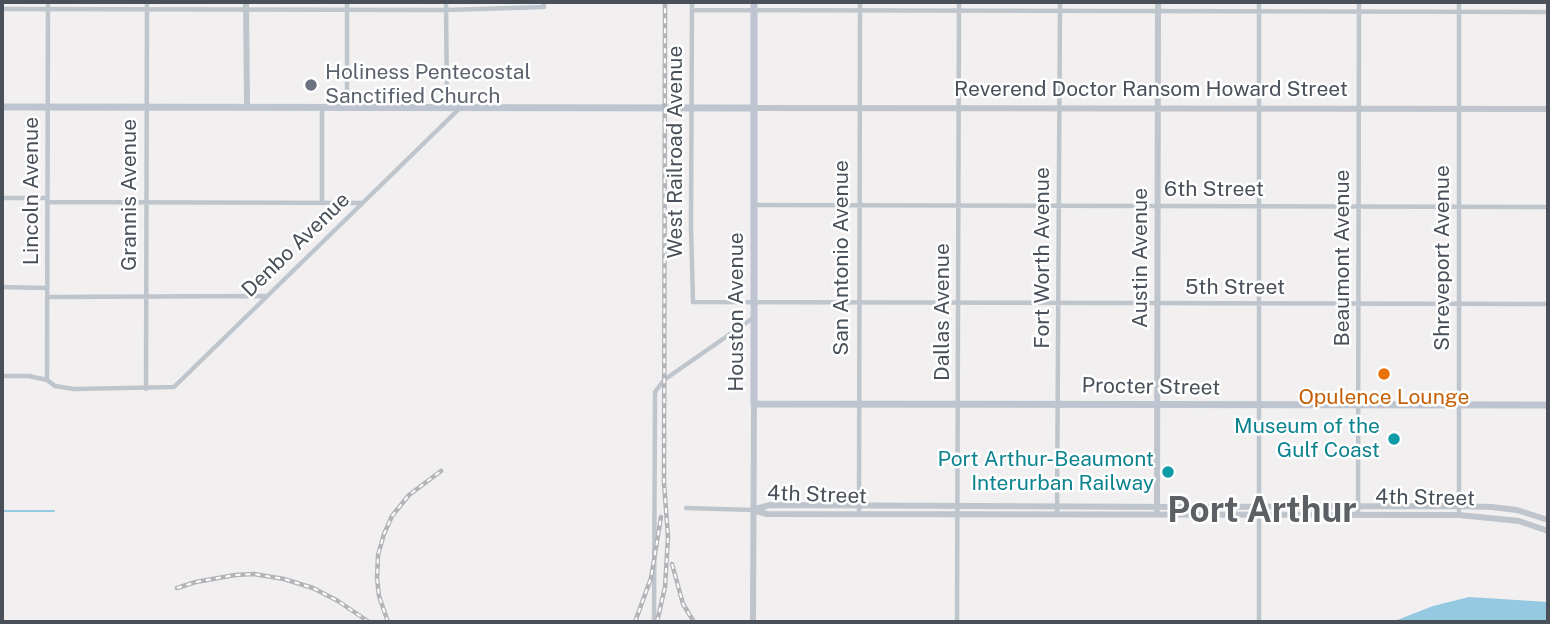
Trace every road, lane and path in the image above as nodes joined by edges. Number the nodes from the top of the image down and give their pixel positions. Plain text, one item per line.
1 (48, 2) edge
2 (147, 2) edge
3 (347, 2) edge
4 (446, 2) edge
5 (692, 2) edge
6 (860, 2) edge
7 (959, 2) edge
8 (1060, 2) edge
9 (1158, 2) edge
10 (1259, 2) edge
11 (1359, 2) edge
12 (1459, 2) edge
13 (246, 5) edge
14 (544, 5) edge
15 (754, 6) edge
16 (2, 9) edge
17 (48, 9) junction
18 (147, 9) junction
19 (347, 9) junction
20 (446, 10) junction
21 (692, 10) junction
22 (860, 10) junction
23 (959, 11) junction
24 (1060, 11) junction
25 (1158, 11) junction
26 (1259, 11) junction
27 (1359, 11) junction
28 (1459, 11) junction
29 (1548, 12) edge
30 (146, 106) junction
31 (247, 106) junction
32 (2, 107) edge
33 (48, 107) junction
34 (322, 107) junction
35 (346, 107) junction
36 (447, 107) junction
37 (461, 107) junction
38 (692, 107) junction
39 (859, 107) junction
40 (959, 107) junction
41 (754, 108) junction
42 (1060, 108) junction
43 (1158, 108) junction
44 (1260, 108) junction
45 (1358, 108) junction
46 (1459, 108) junction
47 (1548, 109) edge
48 (2, 198) edge
49 (47, 200) junction
50 (146, 202) junction
51 (322, 203) junction
52 (362, 203) junction
53 (754, 205) junction
54 (858, 205) junction
55 (959, 205) junction
56 (1059, 205) junction
57 (1158, 206) junction
58 (1259, 206) junction
59 (1359, 206) junction
60 (1459, 206) junction
61 (1548, 207) edge
62 (2, 287) edge
63 (47, 288) junction
64 (266, 296) junction
65 (47, 297) junction
66 (146, 298) junction
67 (693, 302) joint
68 (754, 303) junction
69 (858, 303) junction
70 (958, 303) junction
71 (1058, 303) junction
72 (1158, 303) junction
73 (1259, 303) junction
74 (1359, 304) junction
75 (1458, 304) junction
76 (1548, 304) edge
77 (754, 317) junction
78 (2, 376) edge
79 (47, 380) junction
80 (146, 389) junction
81 (754, 404) junction
82 (1058, 404) junction
83 (858, 405) junction
84 (958, 405) junction
85 (1258, 405) junction
86 (1460, 405) junction
87 (1548, 405) edge
88 (1157, 406) junction
89 (1358, 406) junction
90 (859, 505) junction
91 (957, 505) junction
92 (1358, 505) junction
93 (1058, 506) junction
94 (1459, 506) junction
95 (1157, 507) junction
96 (1258, 507) junction
97 (686, 508) dead end
98 (753, 510) junction
99 (859, 514) junction
100 (957, 514) junction
101 (1057, 514) junction
102 (1157, 515) junction
103 (1258, 515) junction
104 (1358, 515) junction
105 (1459, 515) junction
106 (1548, 520) edge
107 (1548, 531) edge
108 (654, 622) edge
109 (753, 622) edge
110 (957, 622) edge
111 (1259, 622) edge

1 - 17 street, Lincoln Avenue
2 - 18 street, Grannis Avenue
3 - 19 street
4 - 20 street
5 - 21 street, West Railroad Avenue
6 - 22 street, San Antonio Avenue
7 - 23 street, Dallas Avenue
8 - 24 street, Fort Worth Avenue
9 - 25 street, Austin Avenue
10 - 26 street
11 - 27 street, Beaumont Avenue
12 - 28 street, Shreveport Avenue
13 - 18 street
13 - 19 street
13 - 31 street
14 - 20 street
15 - 21 street
15 - 22 street
15 - 41 main road, Houston Avenue
16 - 17 street
17 - 18 street
17 - 33 street, Lincoln Avenue
18 - 30 street, Grannis Avenue
19 - 20 street
19 - 35 street
20 - 36 street
21 - 38 street, West Railroad Avenue
22 - 23 street
22 - 39 street, San Antonio Avenue
23 - 24 street
23 - 40 street, Dallas Avenue
24 - 25 street
24 - 42 street, Fort Worth Avenue
25 - 26 street
25 - 43 street, Austin Avenue
26 - 27 street
26 - 44 street
27 - 28 street
27 - 45 street, Beaumont Avenue
28 - 29 street
28 - 46 street, Shreveport Avenue
30 - 31 main road
30 - 33 main road
30 - 50 street, Grannis Avenue
31 - 34 main road
32 - 33 main road
33 - 49 street, Lincoln Avenue
34 - 35 main road
34 - 51 street
35 - 36 main road
36 - 37 main road
37 - 38 main road
37 - 52 street, Denbo Avenue
38 - 41 main road
38 - 67 street, West Railroad Avenue
39 - 40 street, Reverend Doctor Ransom Howard Street
39 - 41 street, Reverend Doctor Ransom Howard Street
39 - 54 street, San Antonio Avenue
40 - 42 street, Reverend Doctor Ransom Howard Street
40 - 55 street, Dallas Avenue
41 - 53 main road, Houston Avenue
42 - 43 street, Reverend Doctor Ransom Howard Street
42 - 56 street, Fort Worth Avenue
43 - 44 street, Reverend Doctor Ransom Howard Street
43 - 57 street, Austin Avenue
44 - 45 street, Reverend Doctor Ransom Howard Street
44 - 58 street
45 - 46 street, Reverend Doctor Ransom Howard Street
45 - 59 street, Beaumont Avenue
46 - 47 street, Reverend Doctor Ransom Howard Street
46 - 60 street, Shreveport Avenue
48 - 49 street
49 - 50 street
49 - 63 street, Lincoln Avenue
50 - 51 street
50 - 66 street, Grannis Avenue
51 - 52 street
52 - 64 street, Denbo Avenue
53 - 54 street, 6th Street
53 - 68 main road, Houston Avenue
54 - 55 street, 6th Street
54 - 69 street, San Antonio Avenue
55 - 56 street, 6th Street
55 - 70 street, Dallas Avenue
56 - 57 street, 6th Street
56 - 71 street, Fort Worth Avenue
57 - 58 street, 6th Street
57 - 72 street, Austin Avenue
58 - 59 street, 6th Street
58 - 73 street
59 - 60 street, 6th Street
59 - 74 street, Beaumont Avenue
60 - 61 street, 6th Street
60 - 75 street, Shreveport Avenue
62 - 63 street
63 - 65 street, Lincoln Avenue
64 - 66 street
64 - 80 street, Denbo Avenue
65 - 66 street
65 - 79 street, Lincoln Avenue
66 - 80 street, Grannis Avenue
67 - 68 street, 5th Street
68 - 69 street, 5th Street
68 - 77 main road, Houston Avenue
69 - 70 street, 5th Street
69 - 83 street, San Antonio Avenue
70 - 71 street, 5th Street
70 - 84 street, Dallas Avenue
71 - 72 street, 5th Street
71 - 82 street, Fort Worth Avenue
72 - 73 street, 5th Street
72 - 88 street, Austin Avenue
73 - 74 street, 5th Street
73 - 85 street
74 - 75 street, 5th Street
74 - 89 street, Beaumont Avenue
75 - 76 street, 5th Street
75 - 86 street, Shreveport Avenue
77 - 81 main road, Houston Avenue
77 - 108 street
78 - 79 street, Denbo Avenue
79 - 80 street, Denbo Avenue
81 - 83 main road, Procter Street
81 - 98 street, Houston Avenue
82 - 84 main road, Procter Street
82 - 88 main road, Procter Street
82 - 93 street, Fort Worth Avenue
83 - 84 main road, Procter Street
83 - 90 street, San Antonio Avenue
84 - 91 street, Dallas Avenue
85 - 88 main road, Procter Street
85 - 89 main road, Procter Street
85 - 96 street
86 - 87 main road, Procter Street
86 - 89 main road, Procter Street
86 - 94 street, Shreveport Avenue
88 - 95 street, Austin Avenue
89 - 92 street, Beaumont Avenue
90 - 91 street, 4th Street
90 - 98 street, 4th Street
90 - 99 street, San Antonio Avenue
91 - 93 street, 4th Street
91 - 100 street, Dallas Avenue
92 - 94 street, 4th Street
92 - 96 street, 4th Street
92 - 104 street, Beaumont Avenue
93 - 95 street, 4th Street
93 - 101 street, Fort Worth Avenue
94 - 105 street, Shreveport Avenue
94 - 106 street, 4th Street
95 - 96 street, 4th Street
95 - 102 street, Austin Avenue
96 - 103 street
97 - 98 street
98 - 99 street, 4th Street
98 - 109 street, Houston Avenue
99 - 100 street, 4th Street
100 - 101 street, 4th Street
100 - 110 street, Dallas Avenue
101 - 102 street, 4th Street
102 - 103 street, 4th Street
103 - 104 street, 4th Street
103 - 111 street
104 - 105 street, 4th Street
105 - 107 street, 4th Street

